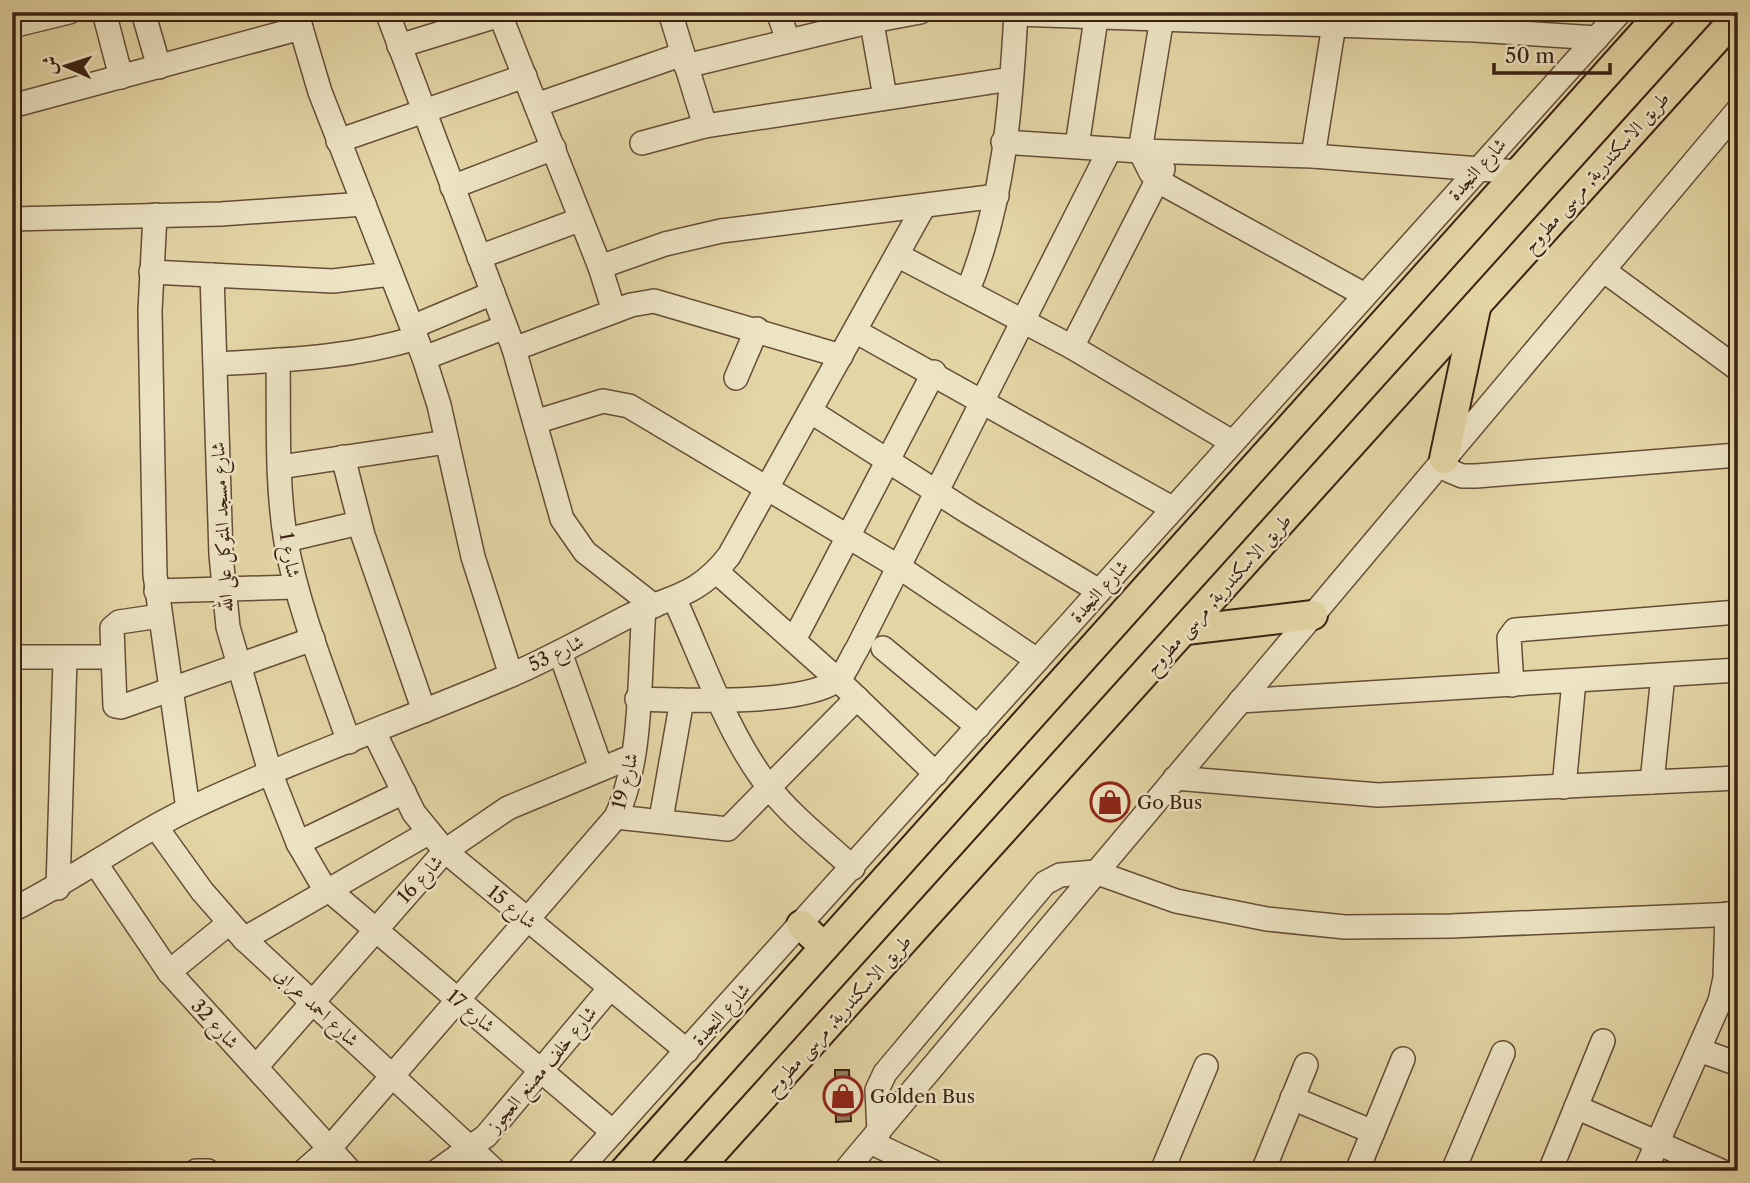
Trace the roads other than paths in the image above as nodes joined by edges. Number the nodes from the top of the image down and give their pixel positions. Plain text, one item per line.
1 (69, 12) edge
2 (104, 12) edge
3 (144, 12) edge
4 (387, 12) edge
5 (670, 12) edge
6 (778, 12) edge
7 (920, 12) edge
8 (1620, 12) edge
9 (1662, 12) edge
10 (1016, 13) edge
11 (500, 14) edge
12 (1096, 15) edge
13 (1738, 15) edge
14 (1162, 16) edge
15 (871, 17) edge
16 (1335, 19) edge
17 (298, 20) edge
18 (12, 26) edge
19 (1597, 38) junction
20 (788, 40) junction
21 (399, 46) junction
22 (685, 60) junction
23 (159, 67) junction
24 (525, 76) junction
25 (121, 77) junction
26 (1012, 79) junction
27 (885, 97) junction
28 (536, 105) junction
29 (12, 106) edge
30 (423, 110) junction
31 (1738, 110) edge
32 (705, 126) junction
33 (338, 141) junction
34 (1003, 142) junction
35 (642, 144) dead end
36 (1077, 146) junction
37 (554, 148) junction
38 (1110, 149) junction
39 (1140, 151) junction
40 (1171, 152) junction
41 (1313, 156) junction
42 (1476, 171) junction
43 (1518, 172) junction
44 (1158, 181) junction
45 (452, 187) junction
46 (997, 196) junction
47 (364, 204) junction
48 (924, 206) junction
49 (155, 215) junction
50 (12, 219) edge
51 (579, 220) junction
52 (897, 255) junction
53 (479, 257) junction
54 (600, 267) junction
55 (1604, 270) junction
56 (151, 272) junction
57 (391, 274) junction
58 (212, 275) junction
59 (968, 290) junction
60 (493, 293) junction
61 (1363, 295) junction
62 (1477, 304) junction
63 (614, 311) junction
64 (1024, 320) junction
65 (505, 327) junction
66 (757, 329) junction
67 (855, 331) junction
68 (417, 341) junction
69 (1072, 347) junction
70 (514, 349) junction
71 (841, 356) junction
72 (278, 360) junction
73 (216, 364) junction
74 (1738, 369) edge
75 (934, 372) junction
76 (736, 378) dead end
77 (984, 401) junction
78 (810, 411) junction
79 (535, 422) junction
80 (447, 442) junction
81 (1232, 442) junction
82 (1738, 455) edge
83 (343, 457) junction
84 (1444, 459) junction
85 (888, 460) junction
86 (280, 467) junction
87 (768, 487) junction
88 (935, 490) junction
89 (1172, 509) junction
90 (359, 523) junction
91 (848, 536) junction
92 (286, 540) junction
93 (899, 567) junction
94 (717, 572) junction
95 (295, 587) junction
96 (223, 589) junction
97 (1099, 590) junction
98 (156, 591) junction
99 (657, 605) junction
100 (1738, 612) edge
101 (1312, 615) junction
102 (160, 616) junction
103 (1186, 630) junction
104 (313, 639) junction
105 (794, 640) junction
106 (883, 648) dead end
107 (560, 652) junction
108 (12, 657) edge
109 (112, 657) junction
110 (65, 659) junction
111 (1037, 660) junction
112 (237, 666) junction
113 (1738, 670) edge
114 (511, 675) junction
115 (1663, 676) junction
116 (838, 680) junction
117 (1574, 681) junction
118 (1512, 685) junction
119 (171, 690) junction
120 (857, 698) junction
121 (638, 699) junction
122 (682, 699) junction
123 (721, 700) junction
124 (1240, 701) junction
125 (424, 711) junction
126 (978, 727) junction
127 (374, 732) junction
128 (349, 742) junction
129 (633, 756) junction
130 (601, 768) junction
131 (270, 772) junction
132 (936, 774) junction
133 (1175, 778) junction
134 (1738, 778) edge
135 (1652, 782) junction
136 (1564, 787) junction
137 (769, 789) junction
138 (404, 792) junction
139 (188, 809) junction
140 (616, 817) junction
141 (661, 819) junction
142 (156, 827) junction
143 (428, 833) junction
144 (298, 843) junction
145 (445, 851) junction
146 (96, 864) junction
147 (853, 868) junction
148 (1095, 872) junction
149 (58, 888) junction
150 (327, 891) junction
151 (12, 911) edge
152 (1732, 914) edge
153 (528, 920) junction
154 (801, 925) junction
155 (374, 929) junction
156 (236, 931) junction
157 (824, 947) junction
158 (169, 972) junction
159 (610, 988) junction
160 (459, 1001) junction
161 (312, 1002) junction
162 (1603, 1041) dead end
163 (1699, 1050) junction
164 (687, 1051) junction
165 (1503, 1053) dead end
166 (1404, 1059) dead end
167 (1738, 1064) edge
168 (1306, 1065) dead end
169 (1206, 1066) dead end
170 (256, 1068) junction
171 (540, 1070) junction
172 (393, 1076) junction
173 (1292, 1098) junction
174 (1576, 1107) junction
175 (613, 1132) junction
176 (1373, 1132) junction
177 (874, 1137) junction
178 (1658, 1142) junction
179 (470, 1147) junction
180 (329, 1149) junction
181 (196, 1171) edge
182 (208, 1171) edge
183 (304, 1171) edge
184 (350, 1171) edge
185 (437, 1171) edge
186 (495, 1171) edge
187 (578, 1171) edge
188 (624, 1171) edge
189 (696, 1171) edge
190 (845, 1171) edge
191 (932, 1171) edge
192 (1163, 1171) edge
193 (1263, 1171) edge
194 (1357, 1171) edge
195 (1453, 1171) edge
196 (1550, 1171) edge
197 (1645, 1171) edge
198 (1721, 1171) edge

1 - 18 street
2 - 25 street
3 - 23 street
4 - 21 street
5 - 22 street
6 - 20 street
7 - 15 street
8 - 19 street, شارع النجدة
9 - 43 main road
10 - 12 street
10 - 26 street
11 - 21 street
11 - 24 street
12 - 14 street
12 - 36 street
13 - 62 main road, طريق الاسكندرية, مرسى مطروح
14 - 16 street
14 - 39 street
15 - 20 street
15 - 27 street
16 - 19 street
16 - 41 street
17 - 23 street
17 - 33 street
19 - 42 street, شارع النجدة
20 - 22 street
21 - 30 street
22 - 28 street
22 - 32 street
23 - 25 street
24 - 28 street
24 - 30 street
25 - 29 street
26 - 27 street
26 - 34 street
27 - 32 street
28 - 37 street
30 - 33 street
30 - 45 street
31 - 55 street
32 - 35 street
33 - 47 street
34 - 36 street
34 - 46 street
36 - 38 street
37 - 45 street
37 - 51 street
38 - 39 street
38 - 64 street
39 - 40 street
39 - 44 street
40 - 41 street
40 - 44 street
41 - 42 street
42 - 43 street
42 - 61 street, شارع النجدة
43 - 157 main road
44 - 61 street
44 - 69 street
45 - 53 street
46 - 48 street
46 - 59 street
47 - 49 street
47 - 57 street
48 - 52 street, شارع 53
48 - 54 street
49 - 50 street
49 - 56 street
51 - 53 street
51 - 54 street
52 - 59 street
52 - 67 street, شارع 53
53 - 60 street
54 - 63 street
55 - 74 street
55 - 84 street
56 - 58 street
56 - 98 street
57 - 58 street
57 - 68 street
58 - 73 street, شارع مسجد المتوكل على الله
59 - 64 street
60 - 65 street
60 - 68 street
61 - 81 street, شارع النجدة
62 - 84 main road
62 - 103 main road, طريق الاسكندرية, مرسى مطروح
63 - 66 street
63 - 70 street
64 - 69 street
64 - 77 street
65 - 68 street
65 - 70 street
66 - 71 street
66 - 76 street
67 - 71 street, شارع 53
67 - 75 street
68 - 72 street
68 - 80 street
69 - 81 street
70 - 79 street
71 - 78 street, شارع 53
72 - 73 street
72 - 86 street, شارع 1
73 - 96 street, شارع مسجد المتوكل على الله
75 - 77 street
75 - 85 street
77 - 88 street
77 - 89 street
78 - 85 street
78 - 87 street, شارع 53
79 - 87 street
79 - 99 street
80 - 83 street
80 - 114 street
81 - 89 street, شارع النجدة
82 - 84 street
83 - 86 street
83 - 90 street
84 - 101 street
85 - 88 street
85 - 91 street
86 - 92 street, شارع 1
87 - 91 street
87 - 94 street, شارع 53
88 - 93 street
88 - 97 street
89 - 97 street, شارع النجدة
90 - 92 street
90 - 125 street
91 - 93 street
91 - 105 street
92 - 95 street, شارع 1
93 - 111 street
93 - 116 street
94 - 99 street, شارع 53
94 - 105 street
95 - 96 street
95 - 104 street, شارع 1
96 - 98 street
96 - 112 street, شارع مسجد المتوكل على الله
97 - 111 street, شارع النجدة
98 - 102 street
99 - 107 street, شارع 53
99 - 121 street, شارع 19
99 - 123 street
100 - 118 street
101 - 103 main road
101 - 124 street
102 - 109 street
102 - 119 street
103 - 189 main road, طريق الاسكندرية, مرسى مطروح
104 - 112 street
104 - 128 street, شارع 1
105 - 116 street
106 - 126 street
107 - 114 street, شارع 53
107 - 130 street
108 - 110 street
109 - 110 street
109 - 119 street
110 - 149 street
111 - 126 street, شارع النجدة
112 - 119 street
112 - 131 street, شارع مسجد المتوكل على الله
113 - 115 street
114 - 125 street, شارع 53
115 - 117 street
115 - 135 street
116 - 120 street
116 - 123 street
117 - 118 street
117 - 136 street
118 - 124 street
119 - 139 street
120 - 132 street
120 - 137 street
121 - 122 street
121 - 129 street, شارع 19
122 - 123 street
122 - 141 street
123 - 137 street
124 - 133 street
125 - 127 street, شارع 53
126 - 132 street, شارع النجدة
127 - 128 street, شارع 53
127 - 138 street, شارع 15
128 - 131 street, شارع 53
129 - 130 street, شارع 16
129 - 140 street, شارع 19
130 - 145 street, شارع 16
131 - 139 street, شارع 53
131 - 144 street, شارع مسجد المتوكل على الله
132 - 147 street, شارع النجدة
133 - 136 street
133 - 148 street
134 - 135 street
135 - 136 street
137 - 141 street
137 - 147 street
138 - 143 street, شارع 15
138 - 144 street
139 - 142 street, شارع 53
140 - 141 street
140 - 153 street, شارع 19
142 - 146 street, شارع 53
142 - 156 street, شارع احمد عرابى
143 - 145 street, شارع 15
143 - 150 street
144 - 150 street, شارع 17
145 - 153 street, شارع 15
145 - 155 street, شارع 16
146 - 149 street, شارع 53
146 - 158 street, شارع 32
147 - 154 street, شارع النجدة
148 - 152 street
148 - 177 street
148 - 177 street
149 - 151 street, شارع 53
150 - 155 street, شارع 17
150 - 156 street
152 - 163 street
153 - 159 street, شارع 15
153 - 160 street, شارع 19
154 - 157 main road
154 - 164 street, شارع النجدة
155 - 160 street, شارع 17
155 - 161 street, شارع 16
156 - 158 street
156 - 161 street, شارع احمد عرابى
157 - 188 main road
158 - 170 street, شارع 32
159 - 164 street, شارع 15
159 - 171 street, شارع خلف مصنع العجوز
160 - 171 street, شارع 17
160 - 172 street, شارع 19
161 - 170 street, شارع 16
161 - 172 street, شارع احمد عرابى
162 - 174 street
163 - 167 street
163 - 178 street
164 - 175 street, شارع النجدة
165 - 195 street
166 - 176 street
168 - 173 street
169 - 192 street
170 - 180 street, شارع 32
171 - 175 street, شارع 17
171 - 179 street, شارع خلف مصنع العجوز
172 - 179 street, شارع احمد عرابى
172 - 180 street, شارع 19
173 - 176 street
173 - 193 street
174 - 178 street
174 - 196 street
175 - 187 street, شارع النجدة
176 - 194 street
177 - 190 street
177 - 191 street
178 - 197 street
178 - 198 street
179 - 185 street, شارع خلف مصنع العجوز
179 - 186 street, شارع احمد عرابى
180 - 183 street, شارع 19
180 - 184 street, شارع 32
181 - 182 street

